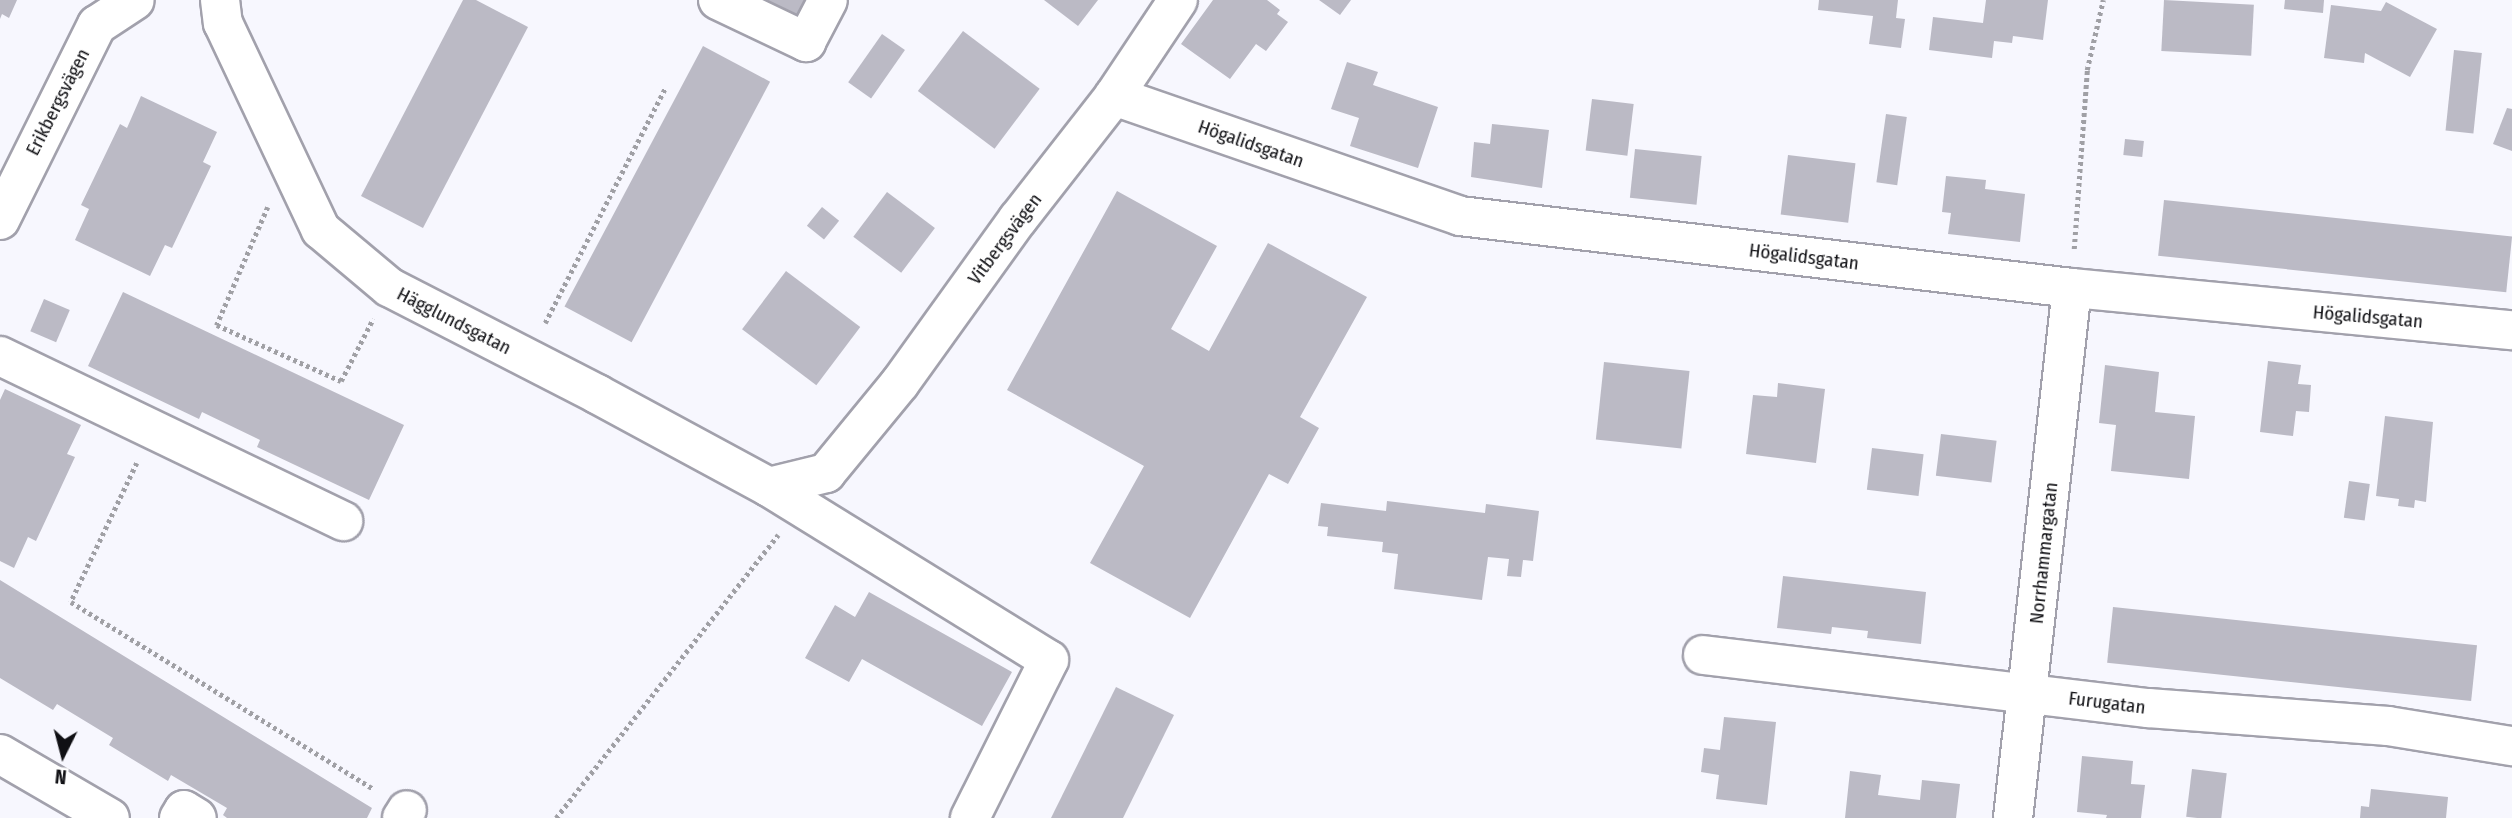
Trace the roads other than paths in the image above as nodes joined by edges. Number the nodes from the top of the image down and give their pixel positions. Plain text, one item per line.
1 (135, 0) edge
2 (220, 0) edge
3 (718, 0) edge
4 (828, 0) edge
5 (1178, 0) edge
6 (1114, 96) junction
7 (0, 220) edge
8 (2072, 288) junction
9 (2512, 330) edge
10 (0, 356) edge
11 (769, 487) junction
12 (343, 521) dead end
13 (1703, 655) dead end
14 (2029, 693) junction
15 (2512, 746) edge
16 (0, 754) edge
17 (110, 818) edge
18 (180, 818) edge
19 (197, 818) edge
20 (970, 818) edge
21 (2013, 818) edge

1 - 7 street, Erikbergsvägen
2 - 11 street, Hägglundsgatan
3 - 4 street
5 - 6 street, Vitbergsvägen
6 - 8 street, Högalidsgatan
6 - 11 street, Vitbergsvägen
8 - 9 street, Högalidsgatan
8 - 14 street, Norrhammargatan
10 - 12 street
11 - 20 street, Hägglundsgatan
13 - 14 street, Furugatan
14 - 15 street, Furugatan
14 - 21 street, Norrhammargatan
16 - 17 street
18 - 19 street

